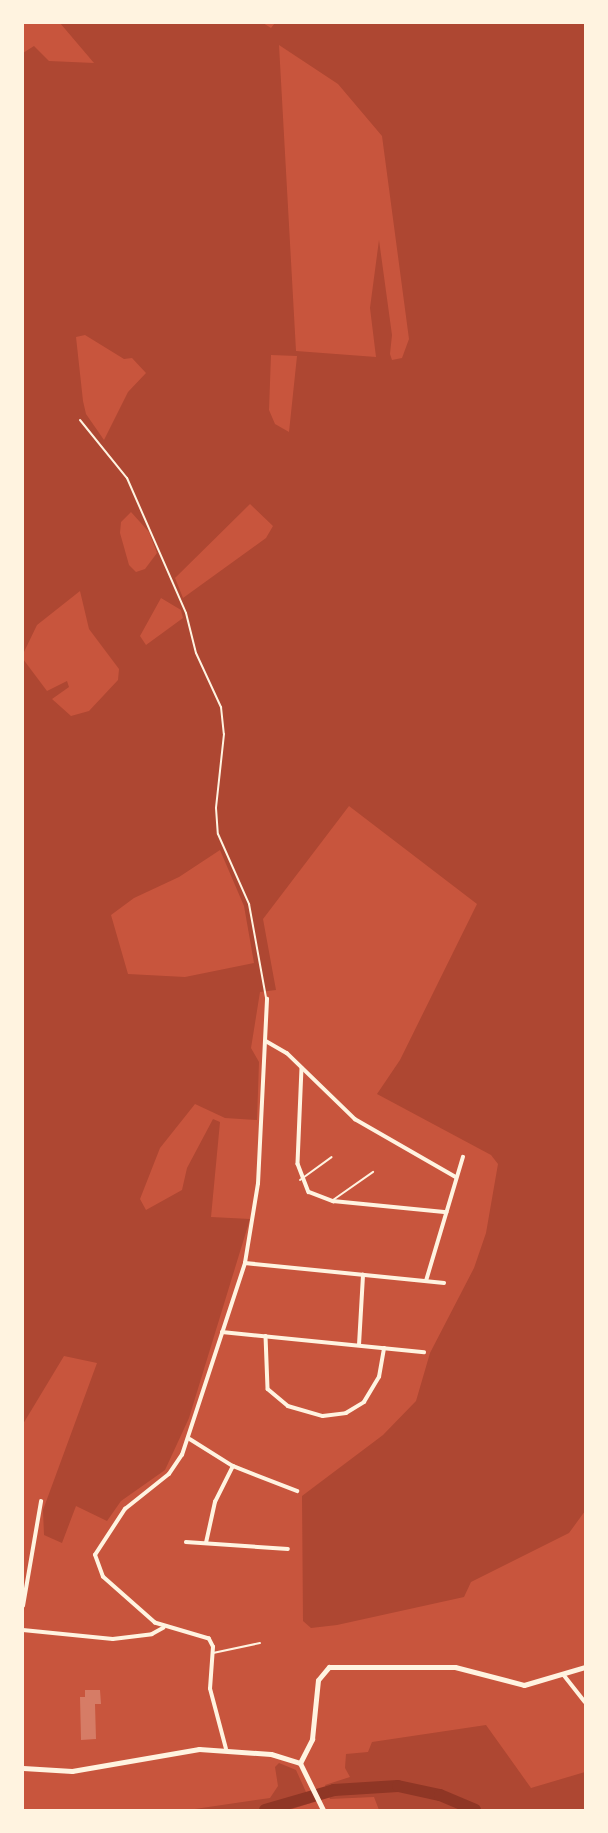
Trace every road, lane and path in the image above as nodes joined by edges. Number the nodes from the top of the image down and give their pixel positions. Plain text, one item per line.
1 (80, 420) dead end
2 (267, 999) joint
3 (266, 1041) junction
4 (302, 1068) junction
5 (332, 1157) dead end
6 (463, 1157) dead end
7 (373, 1172) dead end
8 (456, 1177) junction
9 (300, 1180) junction
10 (333, 1201) junction
11 (446, 1212) junction
12 (245, 1264) junction
13 (363, 1275) junction
14 (426, 1281) junction
15 (444, 1283) dead end
16 (222, 1332) junction
17 (265, 1336) junction
18 (359, 1345) junction
19 (384, 1348) junction
20 (424, 1352) dead end
21 (190, 1439) junction
22 (233, 1466) junction
23 (297, 1491) dead end
24 (41, 1502) dead end
25 (186, 1542) dead end
26 (206, 1544) junction
27 (288, 1549) dead end
28 (23, 1606) edge
29 (163, 1628) junction
30 (23, 1630) edge
31 (260, 1643) dead end
32 (213, 1653) junction
33 (585, 1667) edge
34 (564, 1675) junction
35 (585, 1702) edge
36 (226, 1749) junction
37 (300, 1763) junction
38 (23, 1769) edge
39 (323, 1809) edge

1 - 2 lane
2 - 3 street
3 - 4 street
3 - 12 street
4 - 8 street
4 - 9 street
5 - 9 lane
6 - 8 street
7 - 10 lane
8 - 11 street
9 - 10 street
10 - 11 street
11 - 14 street
12 - 13 street
12 - 16 street
13 - 14 street
13 - 18 street
14 - 15 street
16 - 17 street
16 - 21 street
17 - 18 street
17 - 19 street
18 - 19 street
19 - 20 street
21 - 22 street
21 - 29 street
22 - 23 street
22 - 26 street
24 - 28 street
25 - 26 street
26 - 27 street
29 - 30 street
29 - 32 street
31 - 32 lane
32 - 36 street
33 - 34 main road
34 - 35 street
34 - 37 main road
36 - 37 main road
36 - 38 main road
37 - 39 main road

